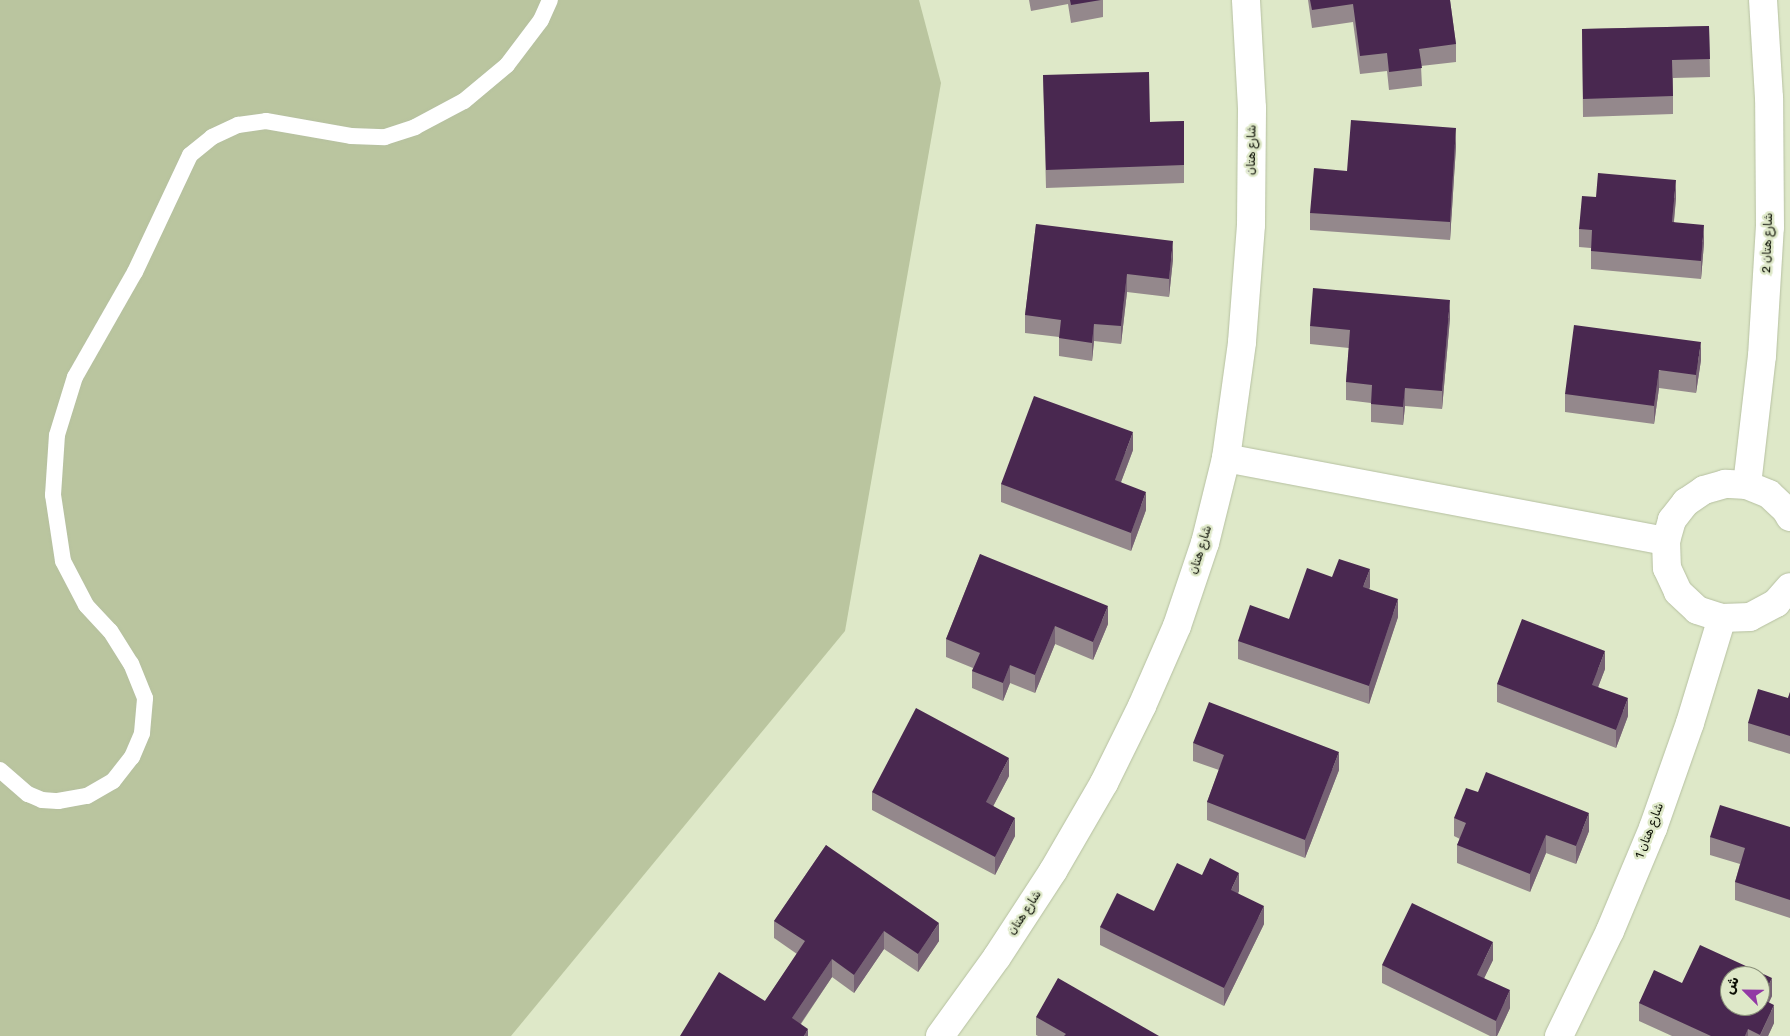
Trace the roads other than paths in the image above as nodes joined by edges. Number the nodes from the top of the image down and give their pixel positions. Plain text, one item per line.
1 (550, 0) edge
2 (1246, 0) edge
3 (1763, 0) edge
4 (1226, 458) junction
5 (1747, 485) junction
6 (1790, 517) edge
7 (1666, 541) junction
8 (1785, 598) edge
9 (1722, 618) junction
10 (0, 770) edge
11 (940, 1036) edge
12 (1559, 1036) edge

1 - 10 lane
2 - 4 street, شارع هتان
3 - 5 street, شارع هتان 2
4 - 7 street
4 - 11 street, شارع هتان
5 - 6 street
5 - 7 street
7 - 9 street
8 - 9 street
9 - 12 street, شارع هتان 1

